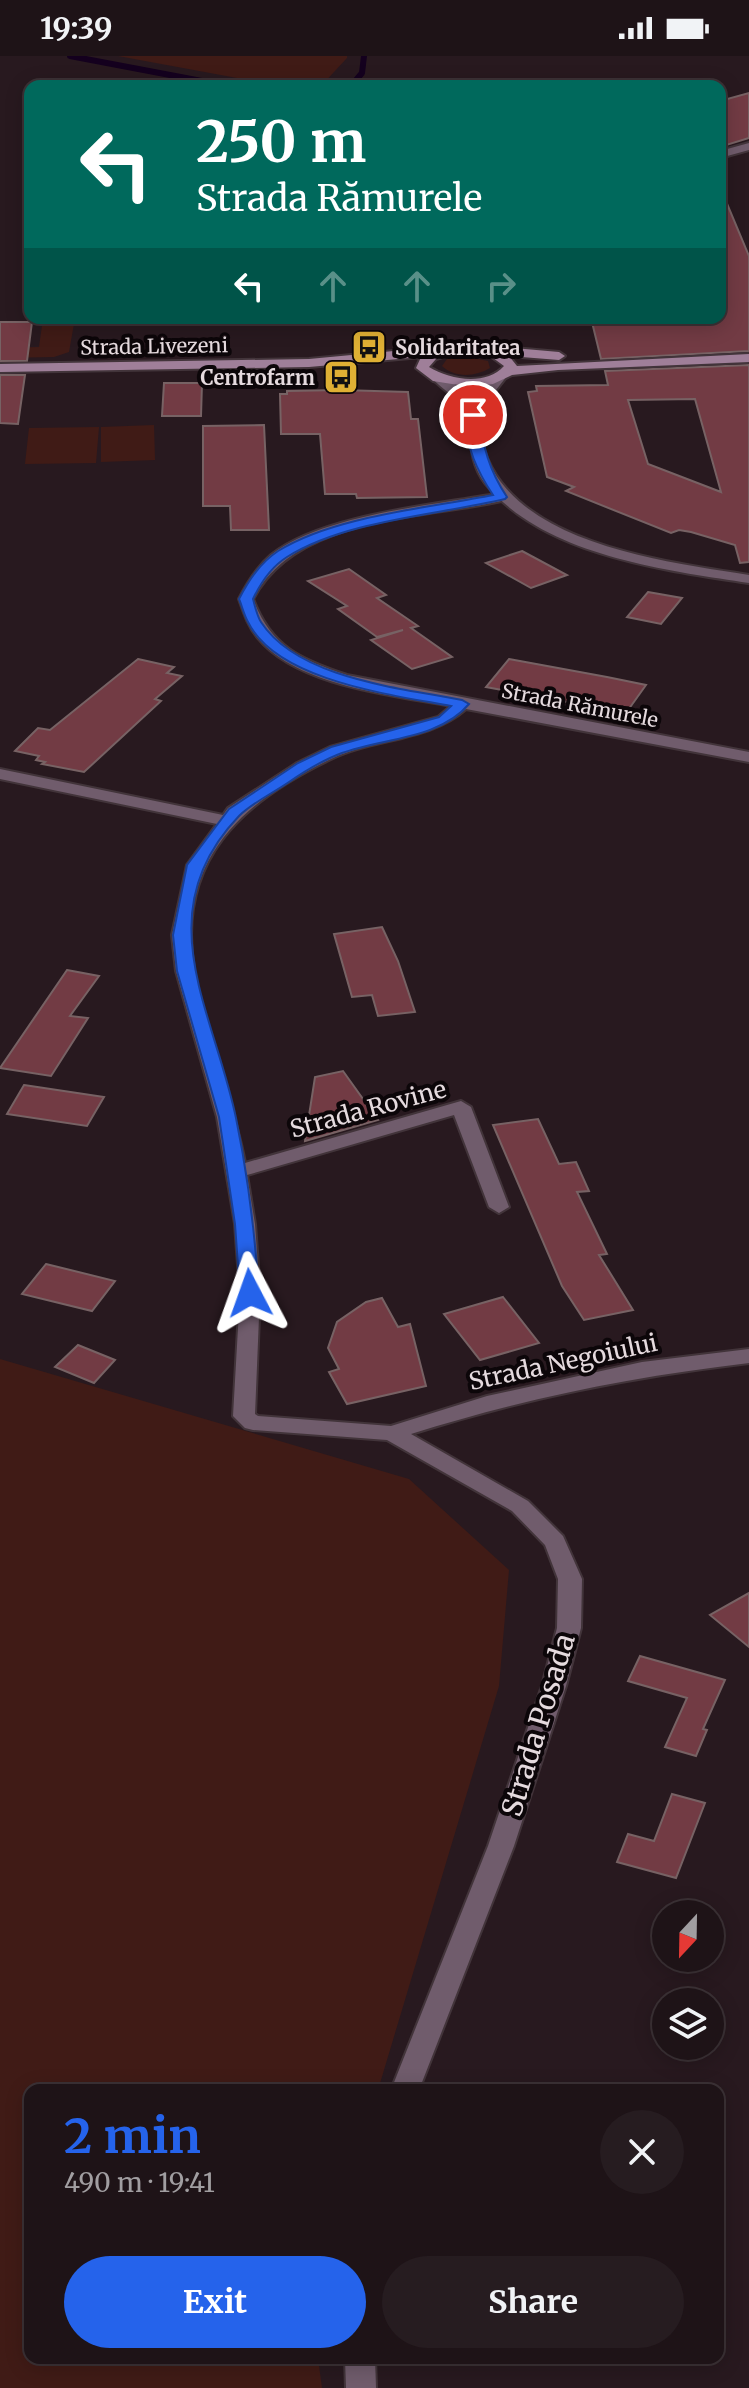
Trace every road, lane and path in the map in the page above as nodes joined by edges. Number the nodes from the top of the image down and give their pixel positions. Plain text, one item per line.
1 (749, 146) edge
2 (726, 153) edge
3 (486, 351) junction
4 (438, 352) junction
5 (749, 358) edge
6 (631, 361) junction
7 (309, 363) junction
8 (0, 368) edge
9 (505, 374) junction
10 (433, 376) junction
11 (473, 415) junction
12 (501, 497) junction
13 (749, 579) edge
14 (462, 704) junction
15 (749, 757) edge
16 (0, 774) edge
17 (227, 821) junction
18 (235, 1172) junction
19 (499, 1207) dead end
20 (749, 1356) edge
21 (392, 1433) junction
22 (407, 2084) edge
23 (360, 2364) edge
24 (361, 2388) edge

1 - 2 street
3 - 4 main road, Strada Livezeni
3 - 6 main road
3 - 9 main road
4 - 7 main road, Strada Livezeni
4 - 10 main road
5 - 6 main road
6 - 9 main road
7 - 8 main road, Strada Livezeni
7 - 10 main road, Strada Livezeni
9 - 10 main road, Strada Livezeni
9 - 11 street
10 - 11 street
11 - 12 street
12 - 13 street
12 - 14 street, Strada Rămurele
14 - 15 street, Strada Rămurele
14 - 17 street
16 - 17 street
17 - 18 street
18 - 19 street, Strada Rovine
18 - 21 street
20 - 21 street, Strada Negoiului
21 - 22 street, Strada Posada
23 - 24 street

